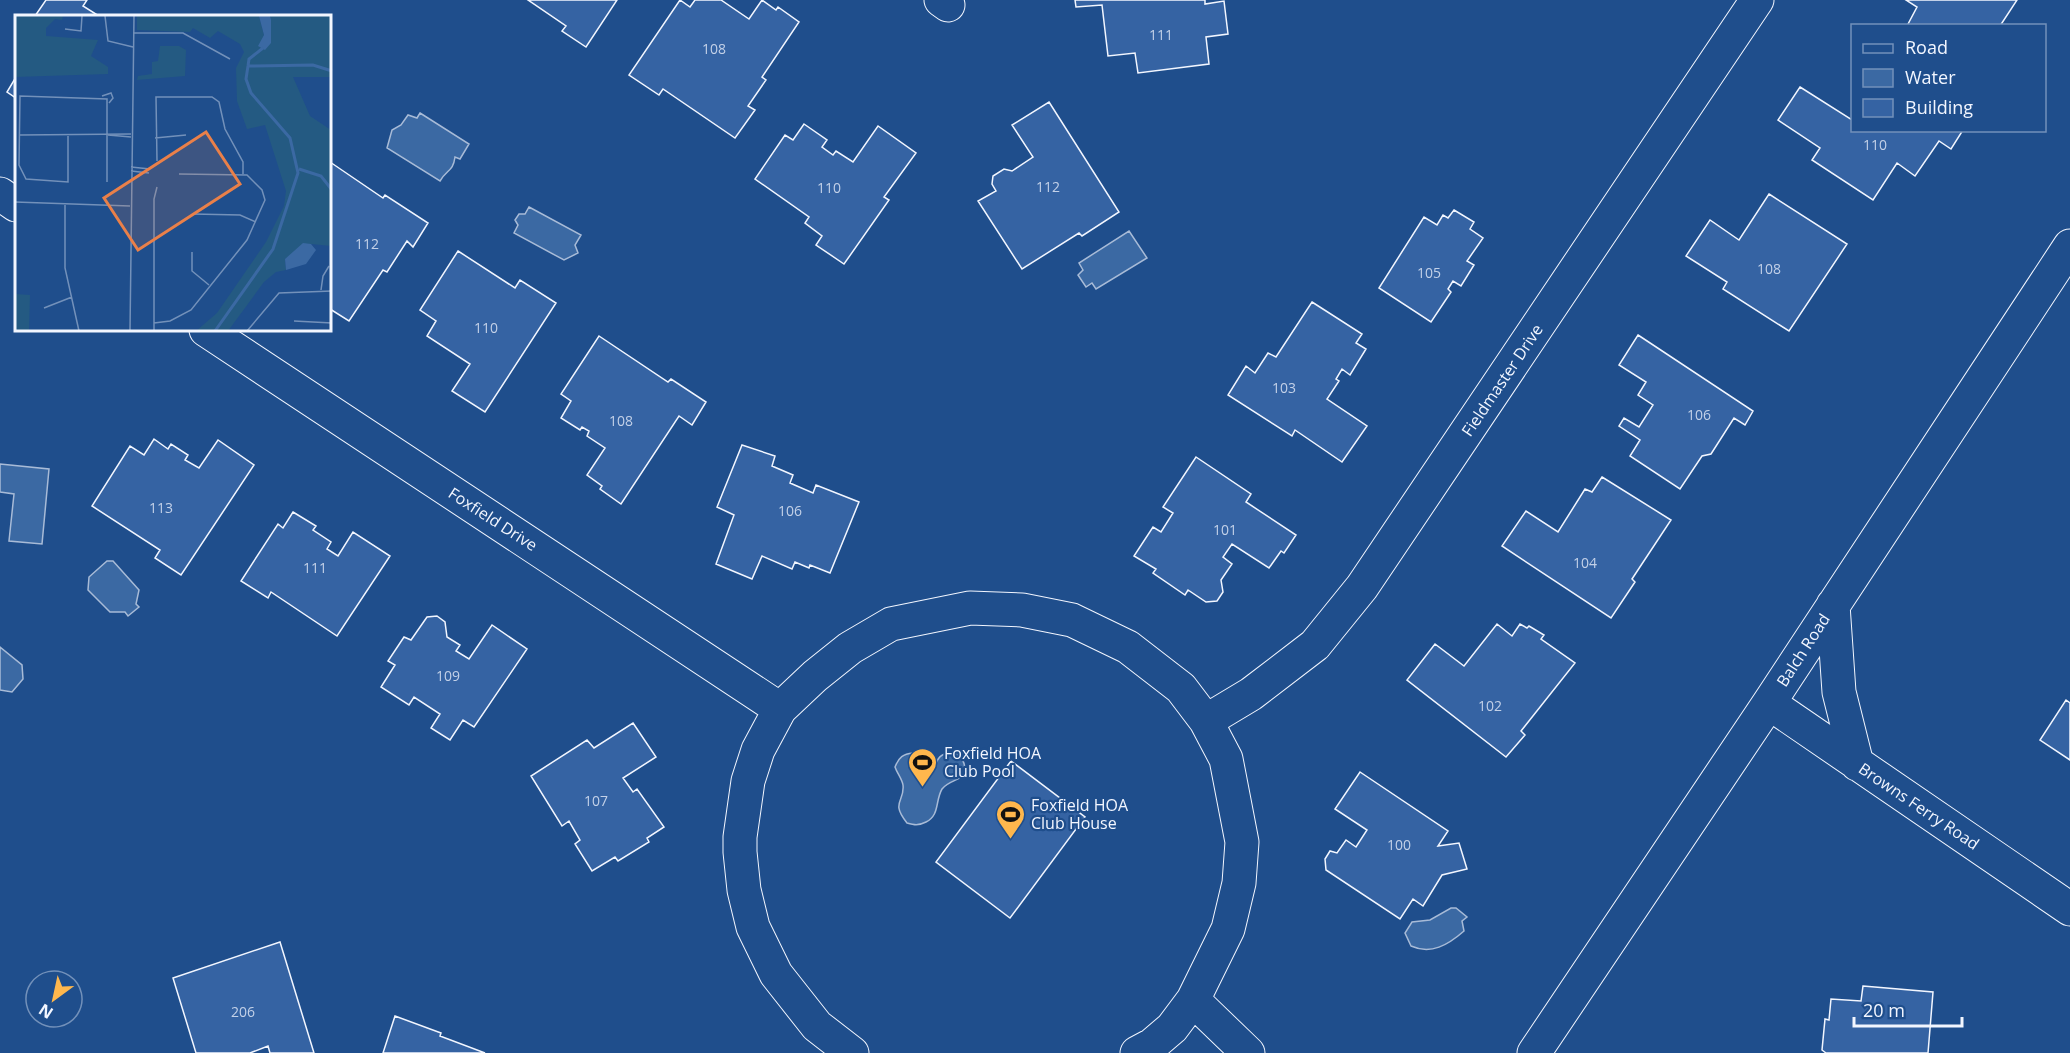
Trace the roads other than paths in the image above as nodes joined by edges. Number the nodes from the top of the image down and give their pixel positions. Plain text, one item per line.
1 (1757, 0) edge
2 (0, 194) edge
3 (15, 204) edge
4 (2070, 246) edge
5 (209, 332) edge
6 (1833, 605) junction
7 (1769, 703) junction
8 (780, 709) junction
9 (1206, 721) junction
10 (1857, 764) junction
11 (2070, 909) edge
12 (1193, 1000) junction
13 (1149, 1050) edge
14 (852, 1053) edge
15 (1248, 1053) edge
16 (1534, 1053) edge

1 - 9 street, Fieldmaster Drive
2 - 3 street
4 - 6 street, Balch Road
5 - 8 street, Foxfield Drive
6 - 7 street, Balch Road
6 - 10 street
7 - 10 street, Browns Ferry Road
7 - 16 street, Balch Road
8 - 9 street
8 - 14 street
9 - 12 street
10 - 11 street, Browns Ferry Road
12 - 13 street
12 - 15 street

